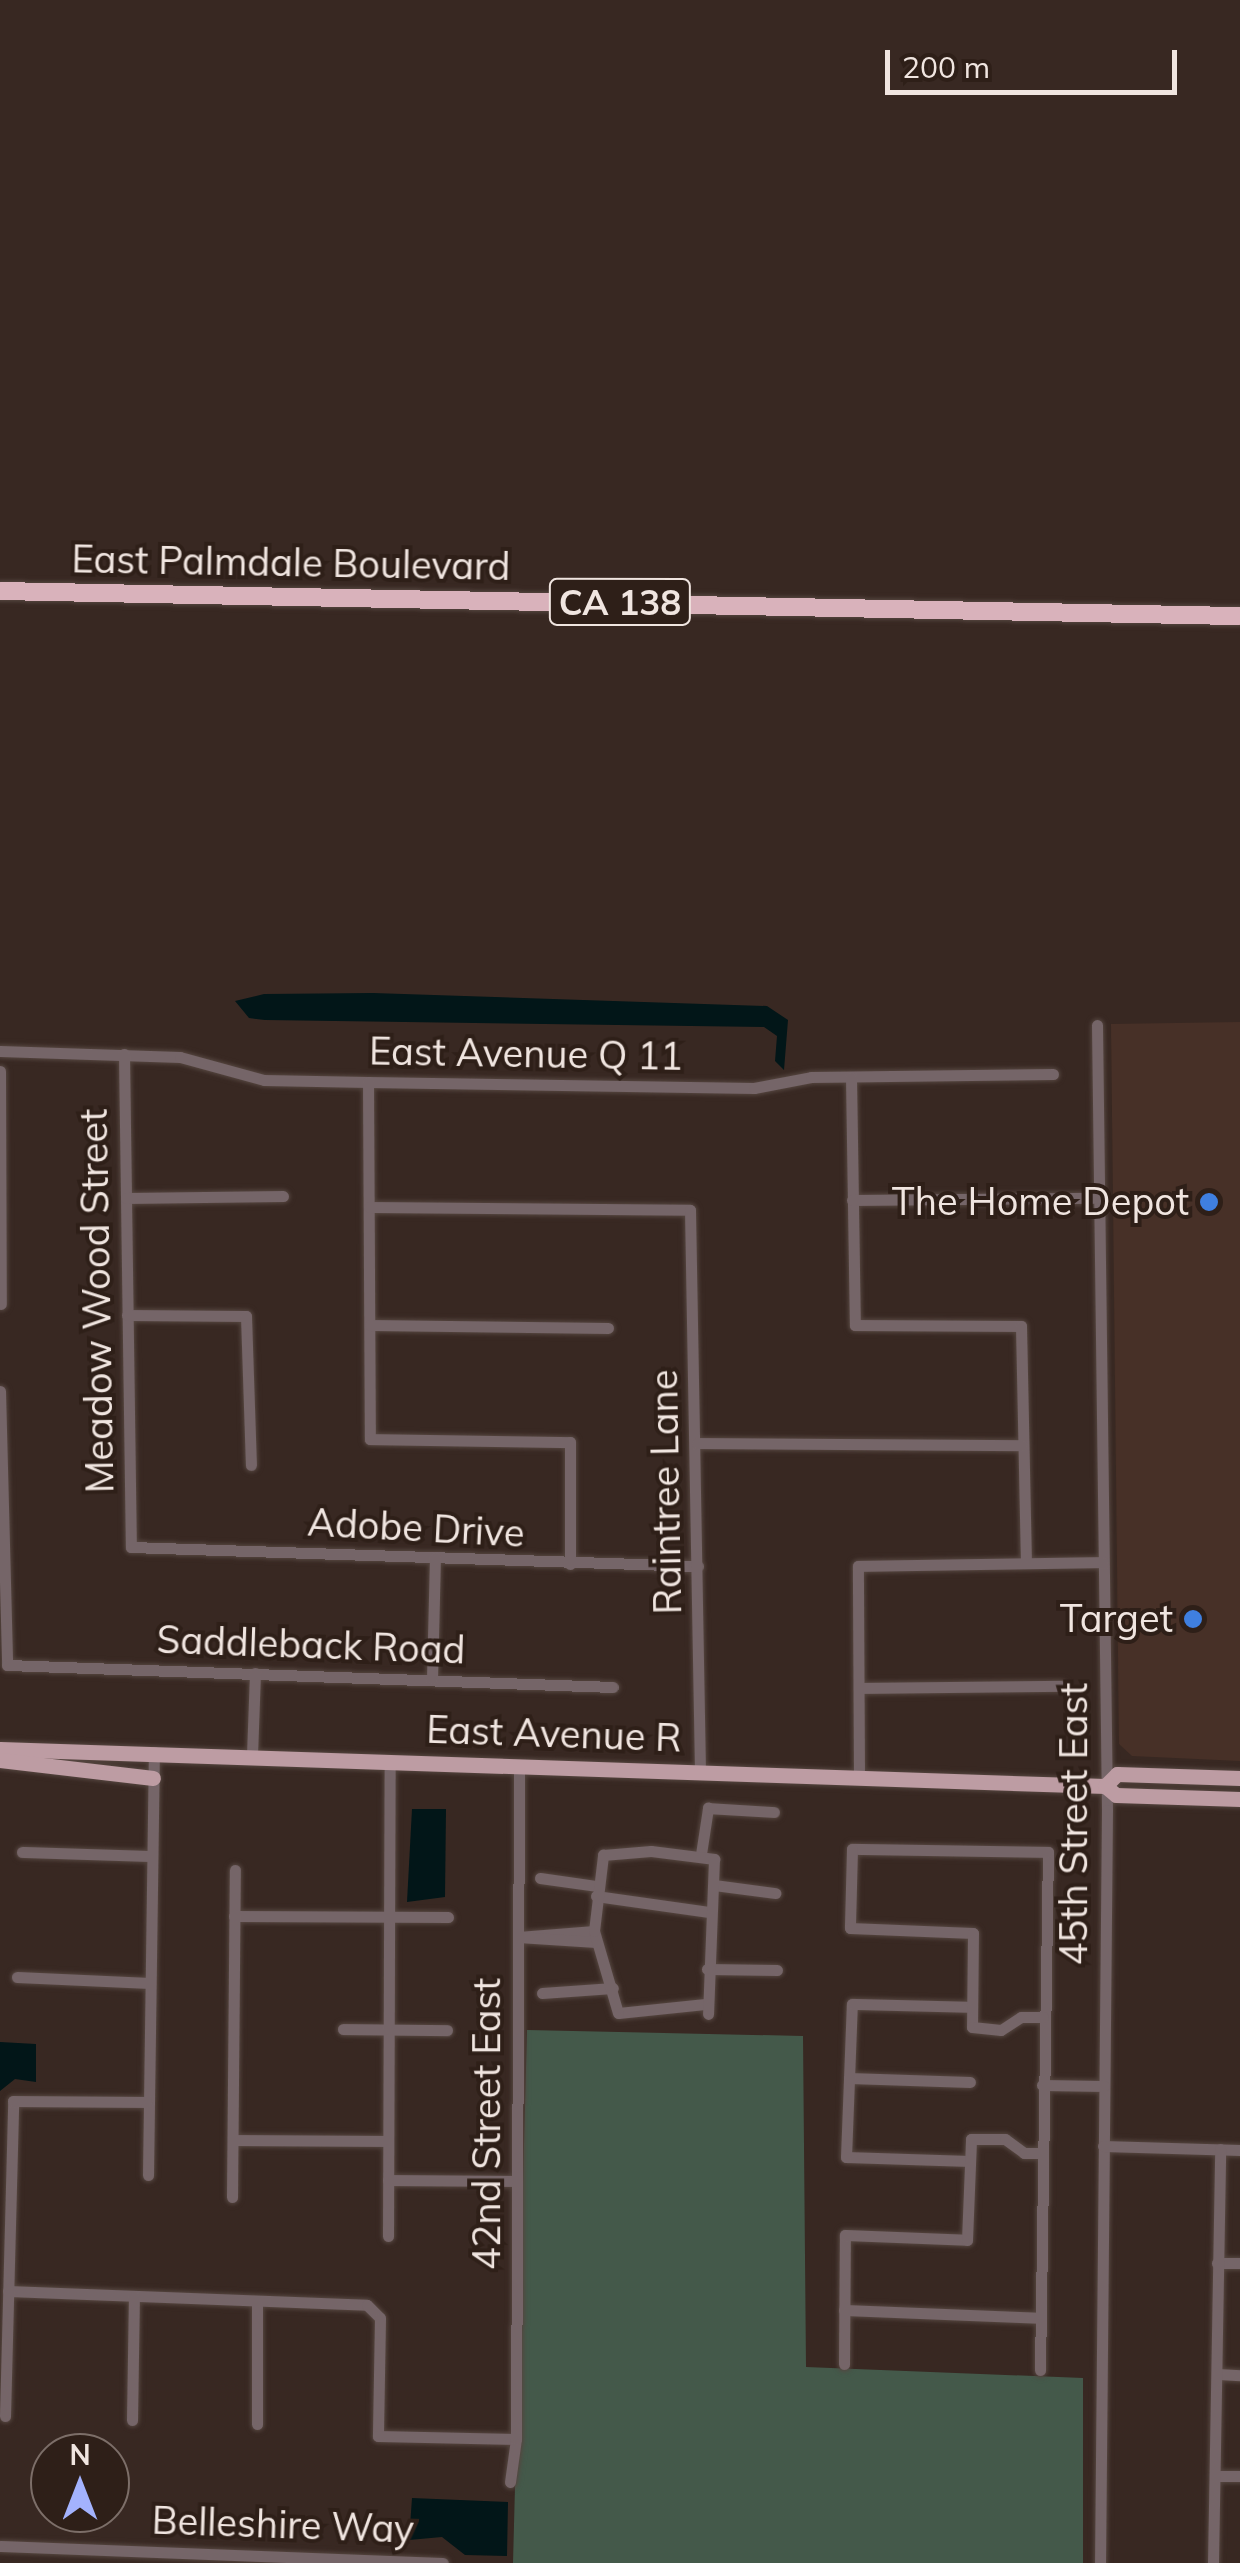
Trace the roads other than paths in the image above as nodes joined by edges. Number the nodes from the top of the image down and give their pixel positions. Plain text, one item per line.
1 (0, 591) edge
2 (1240, 616) edge
3 (1097, 1024) dead end
4 (0, 1051) edge
5 (124, 1054) junction
6 (0, 1071) edge
7 (1053, 1074) dead end
8 (851, 1077) junction
9 (368, 1082) junction
10 (283, 1196) dead end
11 (126, 1198) junction
12 (1098, 1198) junction
13 (852, 1200) junction
14 (370, 1206) junction
15 (2, 1304) edge
16 (127, 1315) junction
17 (370, 1325) junction
18 (608, 1328) dead end
19 (2, 1391) edge
20 (697, 1443) junction
21 (1022, 1445) junction
22 (251, 1465) dead end
23 (131, 1547) joint
24 (435, 1558) junction
25 (1026, 1562) junction
26 (1103, 1562) junction
27 (570, 1564) junction
28 (698, 1566) junction
29 (255, 1673) junction
30 (432, 1679) junction
31 (1061, 1686) dead end
32 (614, 1687) dead end
33 (860, 1688) junction
34 (0, 1748) edge
35 (154, 1752) junction
36 (252, 1755) junction
37 (0, 1760) edge
38 (390, 1761) junction
39 (518, 1766) junction
40 (700, 1772) junction
41 (153, 1778) junction
42 (1240, 1778) edge
43 (859, 1779) junction
44 (1105, 1786) junction
45 (1240, 1799) edge
46 (774, 1812) dead end
47 (22, 1852) dead end
48 (701, 1854) junction
49 (152, 1856) junction
50 (235, 1870) dead end
51 (540, 1878) dead end
52 (714, 1884) junction
53 (596, 1891) junction
54 (775, 1892) dead end
55 (708, 1912) junction
56 (234, 1916) junction
57 (390, 1916) junction
58 (448, 1916) dead end
59 (518, 1936) junction
60 (595, 1936) junction
61 (707, 1969) junction
62 (777, 1970) dead end
63 (17, 1977) dead end
64 (150, 1984) junction
65 (613, 1988) junction
66 (542, 1994) dead end
67 (972, 2007) junction
68 (1042, 2017) junction
69 (344, 2029) dead end
70 (390, 2029) junction
71 (447, 2030) dead end
72 (849, 2078) junction
73 (970, 2082) dead end
74 (1042, 2085) junction
75 (1104, 2086) junction
76 (147, 2102) junction
77 (233, 2140) junction
78 (388, 2141) junction
79 (1103, 2146) junction
80 (1220, 2149) junction
81 (1240, 2150) edge
82 (1042, 2153) junction
83 (970, 2161) junction
84 (148, 2175) dead end
85 (388, 2180) junction
86 (517, 2181) junction
87 (5, 2196) edge
88 (232, 2196) dead end
89 (388, 2236) dead end
90 (1217, 2263) junction
91 (1240, 2264) edge
92 (8, 2291) junction
93 (134, 2296) junction
94 (257, 2301) junction
95 (844, 2310) junction
96 (1040, 2318) junction
97 (844, 2364) dead end
98 (1040, 2370) dead end
99 (1218, 2374) junction
100 (1240, 2375) edge
101 (5, 2416) dead end
102 (132, 2420) dead end
103 (257, 2424) dead end
104 (516, 2439) junction
105 (1215, 2476) junction
106 (1240, 2476) edge
107 (510, 2482) dead end
108 (0, 2546) edge
109 (443, 2562) edge
110 (1100, 2563) edge
111 (1212, 2563) edge

1 - 2 highway, East Palmdale Boulevard / CA 138
3 - 12 street, 45th Street East
4 - 5 street, East Avenue Q 11
5 - 9 street, East Avenue Q 11
5 - 11 street, Meadow Wood Street
6 - 15 street
7 - 8 street, East Avenue Q 11
8 - 9 street, East Avenue Q 11
8 - 13 street
9 - 14 street
10 - 11 street
11 - 16 street, Meadow Wood Street
12 - 13 street
12 - 26 street, 45th Street East
13 - 21 street
14 - 17 street
14 - 20 street, Raintree Lane
16 - 22 street
16 - 23 street, Meadow Wood Street
17 - 18 street
17 - 27 street
19 - 29 street, Saddleback Road
20 - 21 street
20 - 28 street, Raintree Lane
21 - 25 street
23 - 24 street, Adobe Drive
24 - 27 street, Adobe Drive
24 - 30 street
25 - 26 street
25 - 33 street
26 - 44 street, 45th Street East
27 - 28 street, Adobe Drive
28 - 40 street, Raintree Lane
29 - 30 street, Saddleback Road
29 - 36 street
30 - 32 street, Saddleback Road
31 - 33 street
33 - 43 street
34 - 35 main road, East Avenue R
35 - 36 main road, East Avenue R
35 - 41 street
36 - 38 main road, East Avenue R
37 - 41 main road
38 - 39 main road, East Avenue R
38 - 57 street
39 - 40 main road, East Avenue R
39 - 59 street, 42nd Street East
40 - 43 main road, East Avenue R
41 - 49 street
42 - 44 main road, East Avenue R
43 - 44 main road, East Avenue R
44 - 45 main road, East Avenue R
44 - 75 street, 45th Street East
46 - 48 street
47 - 49 street
48 - 52 street
48 - 53 street
49 - 64 street
50 - 56 street
51 - 53 street
52 - 54 street
52 - 55 street
53 - 55 street
53 - 60 street
55 - 61 street
56 - 57 street
56 - 77 street
57 - 58 street
57 - 70 street
59 - 60 street
59 - 86 street, 42nd Street East
60 - 65 street
61 - 62 street
61 - 65 street
63 - 64 street
64 - 76 street
65 - 66 street
67 - 68 street
67 - 68 street
67 - 72 street
68 - 74 street
69 - 70 street
70 - 71 street
70 - 78 street
72 - 73 street
72 - 83 street
74 - 75 street
74 - 82 street
75 - 79 street, 45th Street East
76 - 84 street
76 - 87 street
77 - 78 street
77 - 88 street
78 - 85 street
79 - 80 street
79 - 110 street, 45th Street East
80 - 81 street
80 - 90 street
82 - 83 street
82 - 96 street
83 - 95 street
85 - 86 street
85 - 89 street
86 - 104 street, 42nd Street East
87 - 92 street
90 - 91 street
90 - 99 street
92 - 93 street
92 - 101 street
93 - 94 street
93 - 102 street
94 - 103 street
94 - 104 street
95 - 96 street
95 - 97 street
96 - 98 street
99 - 100 street
99 - 105 street
104 - 107 street, 42nd Street East
105 - 106 street
105 - 111 street
108 - 109 street, Belleshire Way

